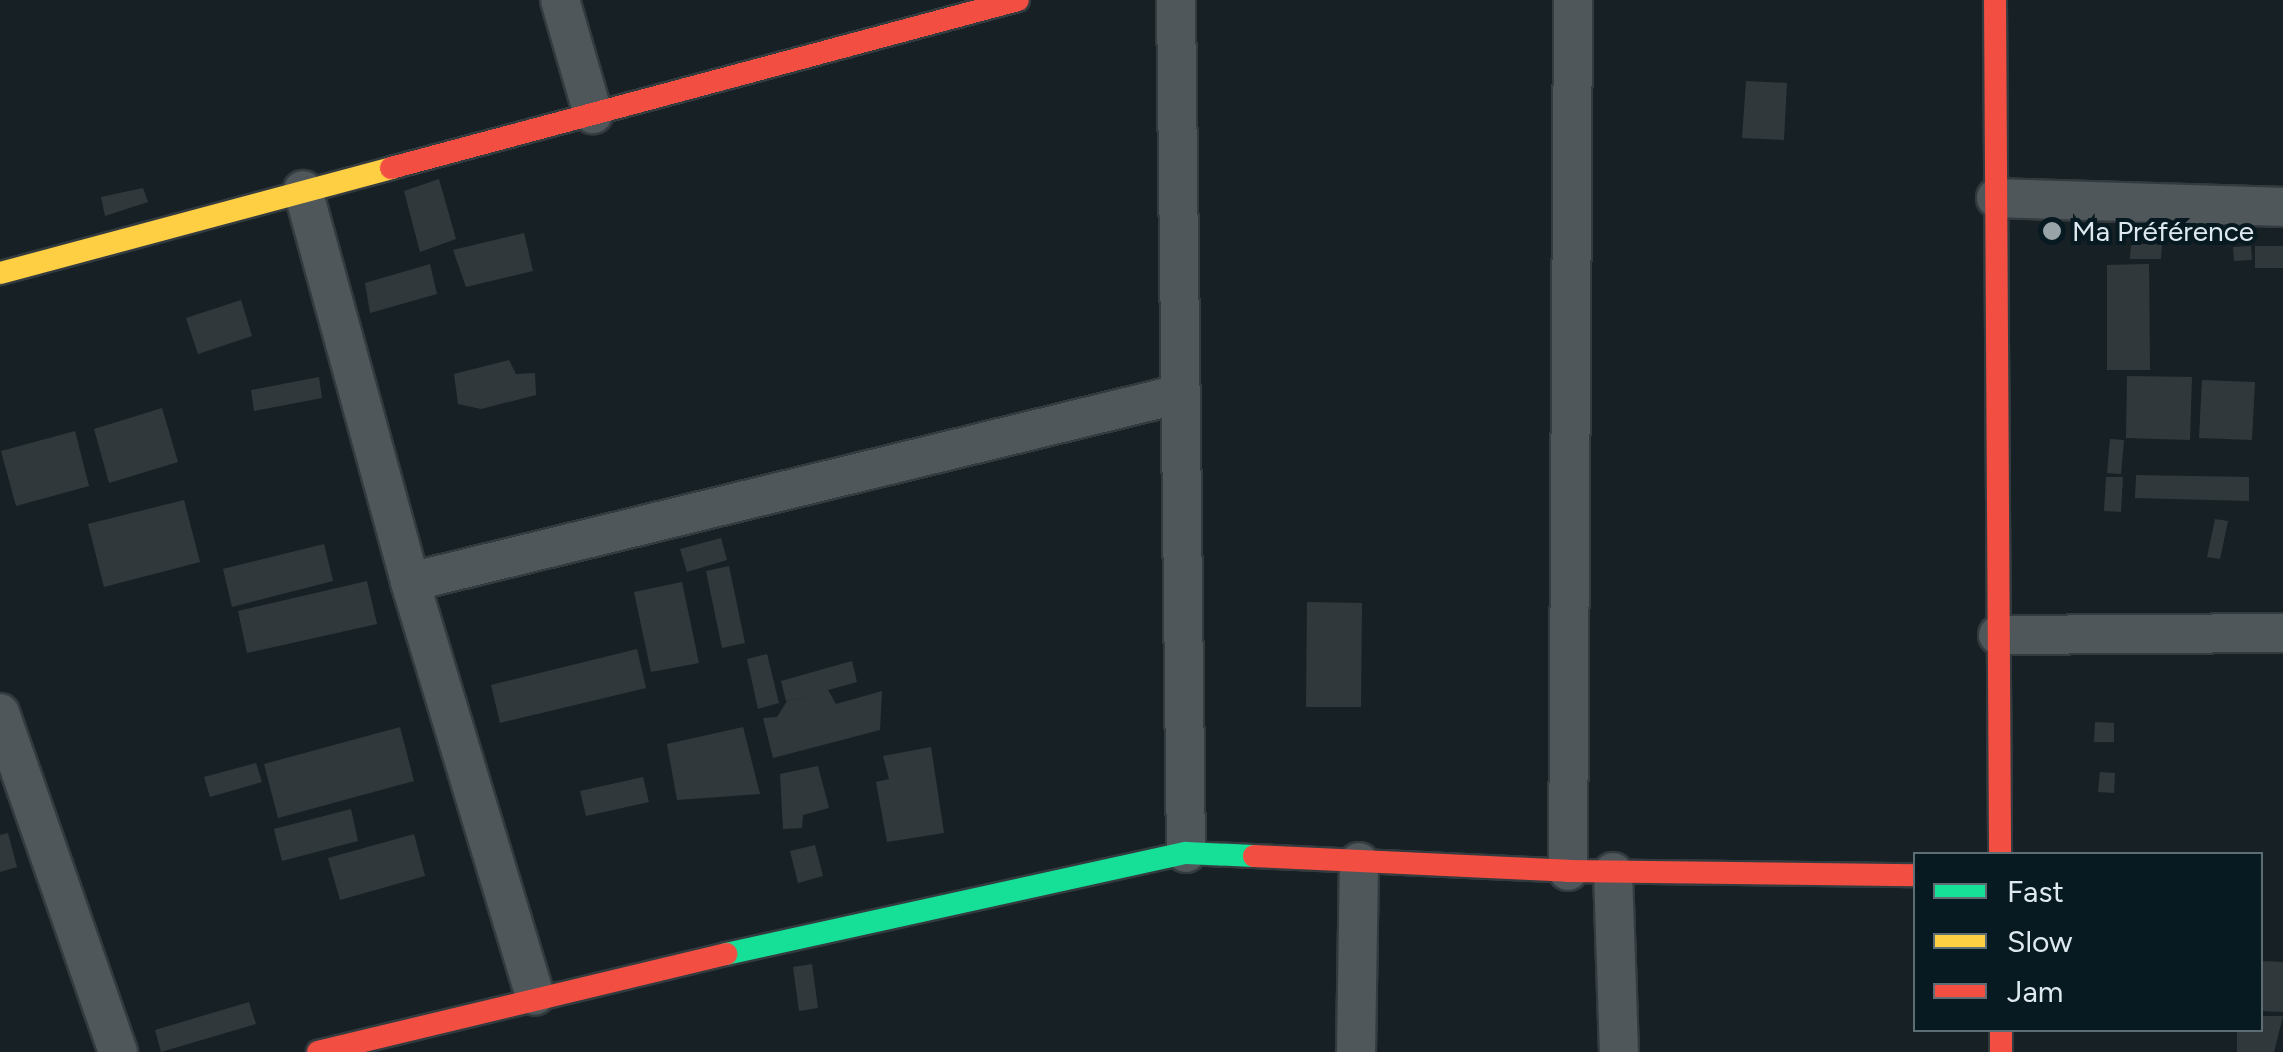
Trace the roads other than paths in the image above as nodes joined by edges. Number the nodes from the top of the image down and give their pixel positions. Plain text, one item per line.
1 (560, 0) edge
2 (1018, 0) edge
3 (1176, 0) edge
4 (1573, 0) edge
5 (1995, 0) edge
6 (593, 114) junction
7 (303, 190) junction
8 (1996, 198) junction
9 (2283, 206) edge
10 (0, 273) edge
11 (1180, 394) junction
12 (410, 582) junction
13 (2283, 634) edge
14 (1998, 635) junction
15 (0, 713) edge
16 (2000, 852) edge
17 (1186, 853) junction
18 (1359, 862) junction
19 (1568, 871) junction
20 (1613, 872) junction
21 (1913, 874) edge
22 (535, 996) junction
23 (118, 1052) edge
24 (318, 1052) edge
25 (1356, 1052) edge
26 (1619, 1052) edge

1 - 6 street
2 - 6 street
3 - 11 street
4 - 19 street
5 - 8 street
6 - 7 street
7 - 10 street
7 - 12 street
8 - 9 street
8 - 14 street
11 - 12 street
11 - 17 street
12 - 22 street
13 - 14 street
14 - 16 street
15 - 23 street
17 - 18 street
17 - 22 street
18 - 19 street
18 - 25 street
19 - 20 street
20 - 21 street
20 - 26 street
22 - 24 street

